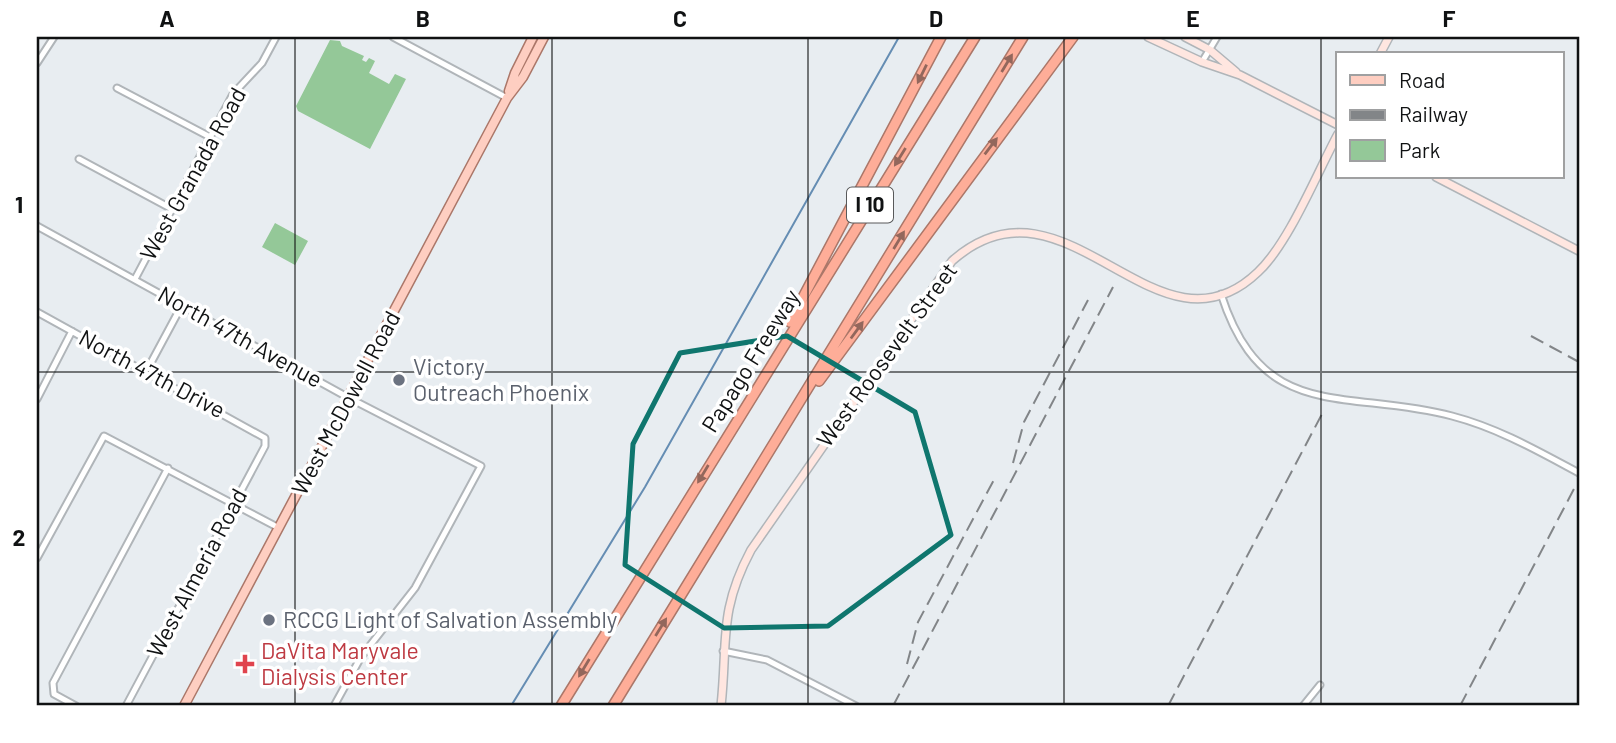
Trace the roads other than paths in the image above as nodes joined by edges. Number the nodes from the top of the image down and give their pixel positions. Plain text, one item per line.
1 (54, 37) edge
2 (276, 37) edge
3 (393, 37) edge
4 (533, 37) edge
5 (544, 37) edge
6 (941, 37) edge
7 (975, 37) edge
8 (1023, 37) edge
9 (1073, 37) edge
10 (1149, 37) edge
11 (1185, 37) edge
12 (1217, 37) edge
13 (1210, 50) junction
14 (1202, 62) junction
15 (37, 63) edge
16 (1240, 75) junction
17 (117, 88) dead end
18 (507, 98) junction
19 (1336, 124) edge
20 (210, 137) junction
21 (1336, 138) edge
22 (79, 159) dead end
23 (1438, 178) edge
24 (172, 209) junction
25 (37, 226) edge
26 (1579, 251) edge
27 (135, 279) junction
28 (1221, 294) junction
29 (182, 305) junction
30 (37, 312) edge
31 (72, 331) junction
32 (146, 372) junction
33 (764, 374) junction
34 (37, 398) edge
35 (349, 398) junction
36 (787, 424) junction
37 (265, 438) joint
38 (168, 468) junction
39 (1579, 473) edge
40 (234, 504) junction
41 (279, 528) junction
42 (37, 558) edge
43 (723, 652) junction
44 (1320, 685) dead end
45 (562, 704) edge
46 (76, 706) edge
47 (126, 706) edge
48 (184, 706) edge
49 (334, 706) edge
50 (613, 706) edge
51 (721, 706) edge
52 (856, 706) edge
53 (1303, 706) edge

1 - 15 street
2 - 20 street, West Granada Road
3 - 18 street
4 - 18 main road, West McDowell Road
5 - 18 main road, West McDowell Road
6 -> 33 highway
7 -> 33 highway, Papago Freeway / I 10
36 -> 8 highway, I 10
36 -> 9 highway
10 - 14 street
11 - 13 street
12 - 13 street
13 - 14 street
13 - 16 street
14 - 16 street
16 - 19 street
17 - 20 street
18 - 35 main road, West McDowell Road
20 - 24 street, West Granada Road
21 - 28 street, West Roosevelt Street
22 - 24 street
23 - 26 street
24 - 27 street, West Granada Road
25 - 27 street, North 47th Avenue
27 - 29 street, North 47th Avenue
28 - 39 street
28 - 43 street, West Roosevelt Street
29 - 32 street
29 - 35 street, North 47th Avenue
30 - 31 street, North 47th Drive
31 - 32 street, North 47th Drive
31 - 34 street
32 - 37 street, North 47th Drive
33 -> 45 highway, Papago Freeway / I 10
35 - 41 main road, West McDowell Road
35 - 49 street, North 47th Avenue
50 -> 36 highway, I 10
37 - 40 street, West Almeria Road
38 - 40 street
38 - 42 street
38 - 46 street
40 - 41 street
40 - 47 street, West Almeria Road
41 - 48 main road, West McDowell Road
43 - 51 street, West Roosevelt Street
43 - 52 street
44 - 53 street

